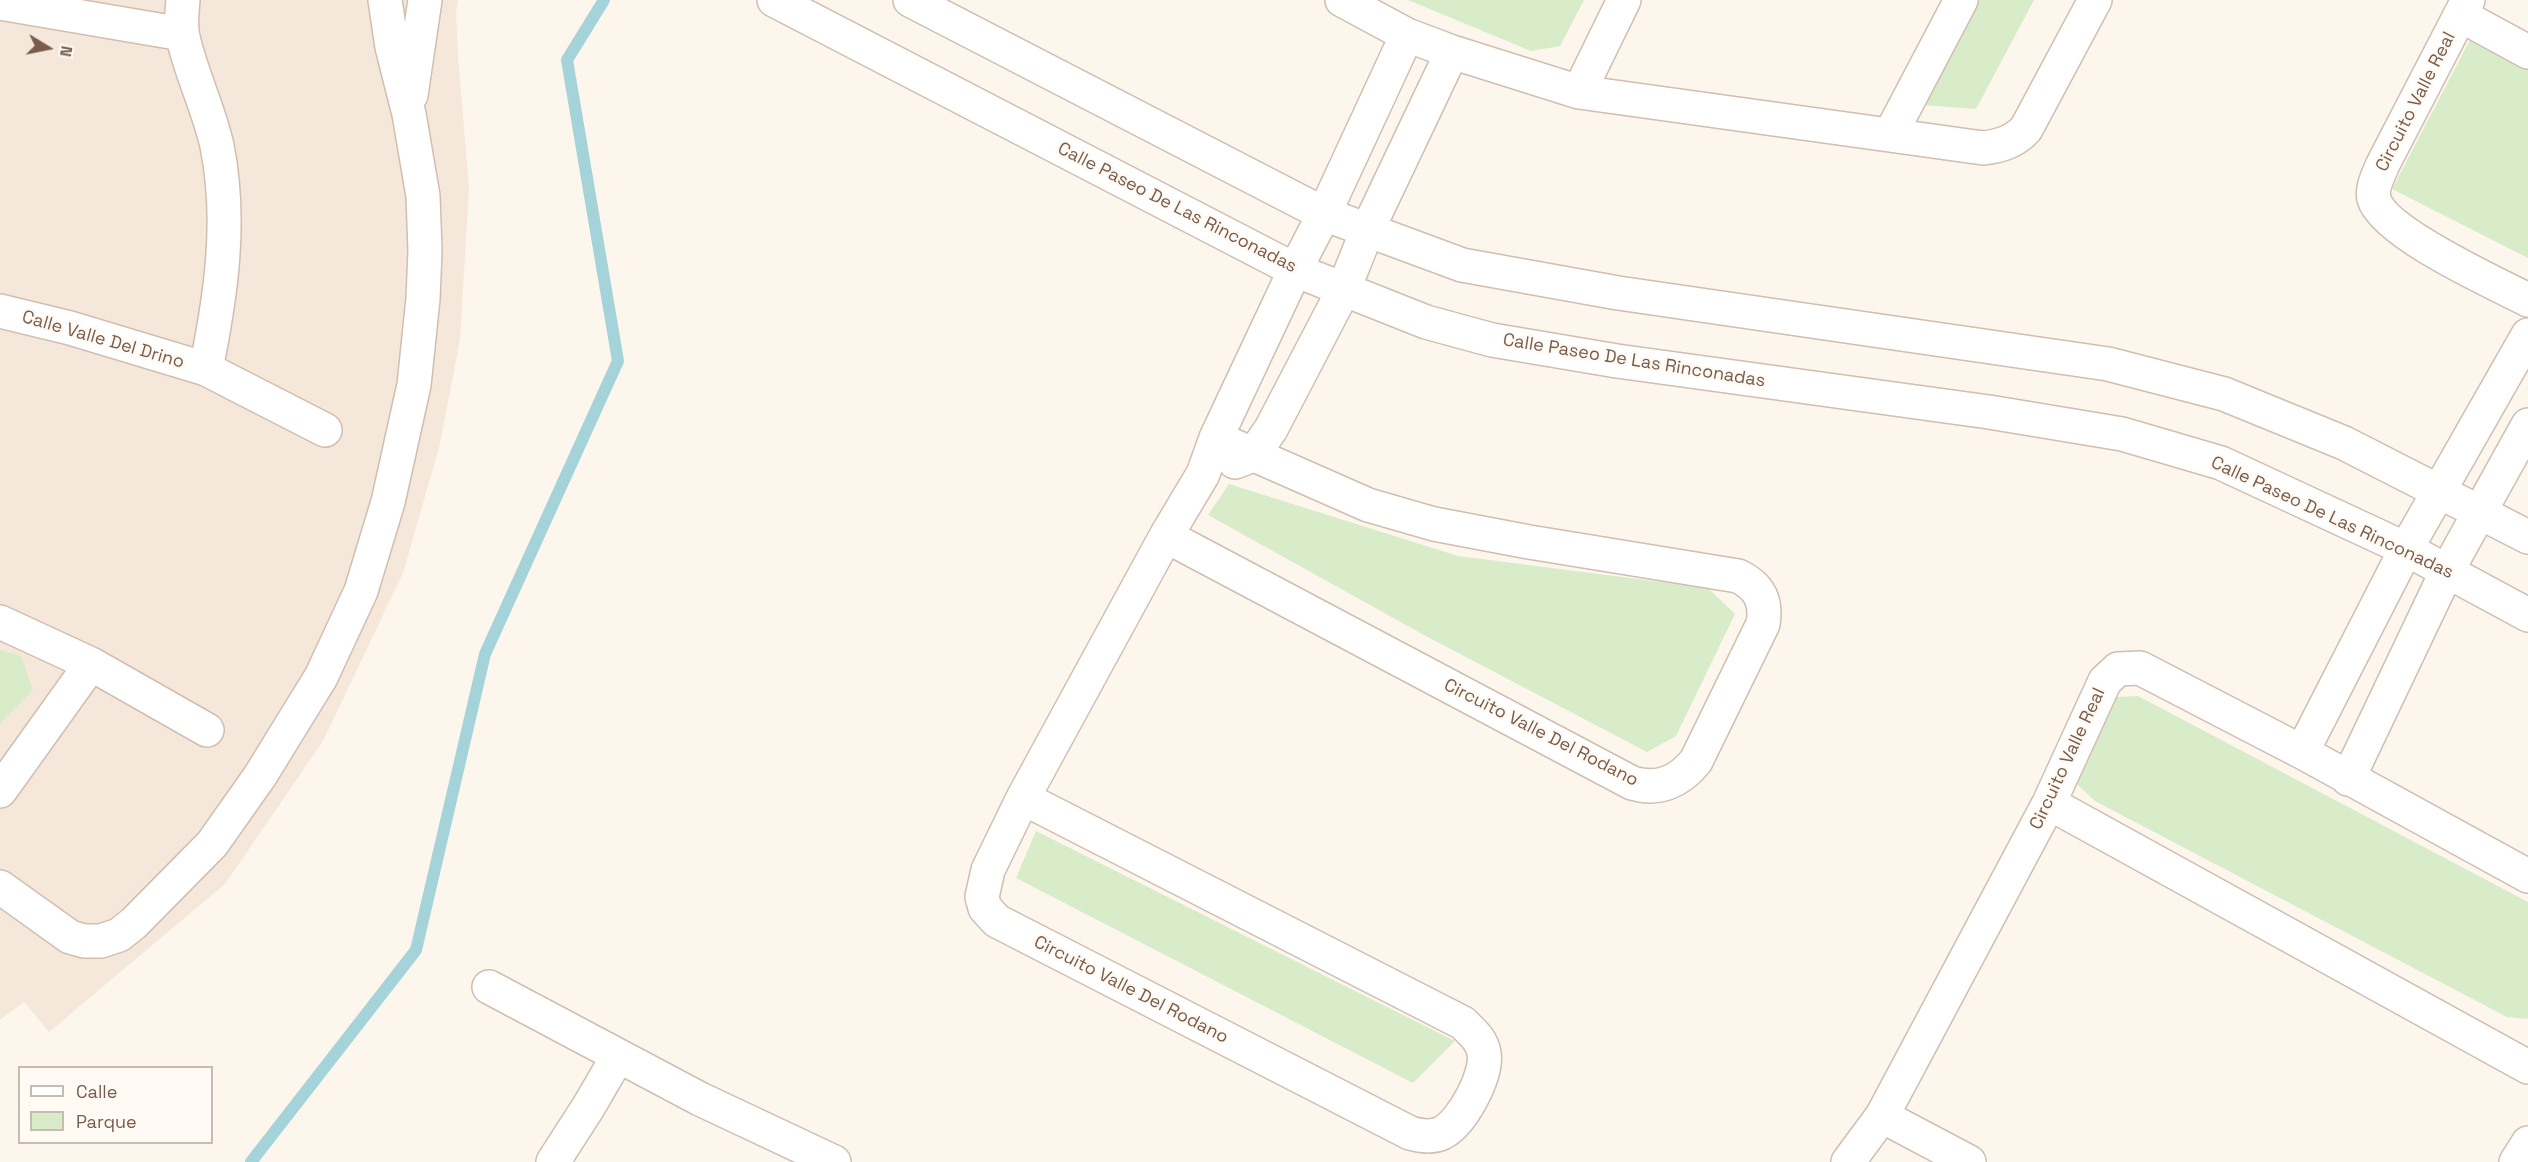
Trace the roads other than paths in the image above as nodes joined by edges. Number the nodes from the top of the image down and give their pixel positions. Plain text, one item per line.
1 (183, 0) edge
2 (385, 0) edge
3 (425, 0) edge
4 (774, 0) edge
5 (910, 0) edge
6 (1342, 0) edge
7 (1624, 0) edge
8 (1961, 0) edge
9 (2095, 0) edge
10 (0, 3) edge
11 (2464, 8) edge
12 (182, 34) junction
13 (1407, 35) junction
14 (1452, 52) junction
15 (2528, 52) edge
16 (1579, 92) junction
17 (409, 114) junction
18 (1890, 135) junction
19 (1324, 214) junction
20 (1367, 231) junction
21 (1295, 270) junction
22 (1343, 291) junction
23 (2528, 300) edge
24 (0, 311) edge
25 (2528, 335) edge
26 (206, 369) junction
27 (2528, 425) edge
28 (325, 430) dead end
29 (1216, 438) junction
30 (1253, 455) junction
31 (1203, 474) junction
32 (2440, 490) junction
33 (2480, 512) junction
34 (1166, 536) junction
35 (2528, 537) edge
36 (2406, 549) junction
37 (2447, 571) junction
38 (2528, 615) edge
39 (0, 622) edge
40 (2353, 652) junction
41 (91, 664) junction
42 (2398, 674) junction
43 (207, 730) dead end
44 (2302, 752) junction
45 (2348, 779) junction
46 (0, 790) edge
47 (1023, 798) junction
48 (2049, 803) junction
49 (2528, 876) edge
50 (0, 887) edge
51 (489, 987) dead end
52 (618, 1056) junction
53 (2528, 1066) edge
54 (1882, 1116) junction
55 (2528, 1143) edge
56 (553, 1162) edge
57 (834, 1162) edge
58 (1848, 1162) edge
59 (1969, 1162) edge
60 (2517, 1162) edge

1 - 12 street, Calle Valle Del Drino
2 - 17 street
3 - 17 street
4 - 21 street, Calle Paseo De Las Rinconadas
5 - 19 street
6 - 13 street
7 - 16 street
8 - 18 street
9 - 18 street
10 - 12 street
11 - 15 street
11 - 23 street, Circuito Valle Real
12 - 26 street, Calle Valle Del Drino
13 - 14 street
13 - 19 street, Circuito Valle Del Rodano
14 - 16 street
14 - 20 street
16 - 18 street
17 - 50 street
19 - 20 street
19 - 21 street, Circuito Valle Del Rodano
20 - 22 street
20 - 32 street
21 - 22 street, Calle Paseo De Las Rinconadas
21 - 29 street, Circuito Valle Del Rodano
22 - 30 street
22 - 36 street, Calle Paseo De Las Rinconadas
24 - 26 street, Calle Valle Del Drino
25 - 32 street
26 - 28 street, Calle Valle Del Drino
27 - 33 street
29 - 30 street, Circuito Valle Del Rodano
29 - 31 street, Circuito Valle Del Rodano
30 - 31 street
30 - 34 street, Circuito Valle Del Rodano
31 - 34 street, Circuito Valle Del Rodano
32 - 33 street
32 - 36 street
33 - 35 street
33 - 37 street
34 - 47 street, Circuito Valle Del Rodano
36 - 37 street, Calle Paseo De Las Rinconadas
36 - 40 street
37 - 38 street, Calle Paseo De Las Rinconadas
37 - 42 street
39 - 41 street
40 - 42 street
40 - 44 street
41 - 43 street
41 - 46 street
42 - 45 street
44 - 45 street, Circuito Valle Real
44 - 48 street, Circuito Valle Real
45 - 49 street, Circuito Valle Real
47 - 47 street, Circuito Valle Del Rodano
48 - 53 street
48 - 54 street, Circuito Valle Real
51 - 52 street
52 - 56 street
52 - 57 street
54 - 58 street, Circuito Valle Real
54 - 59 street
55 - 60 street

